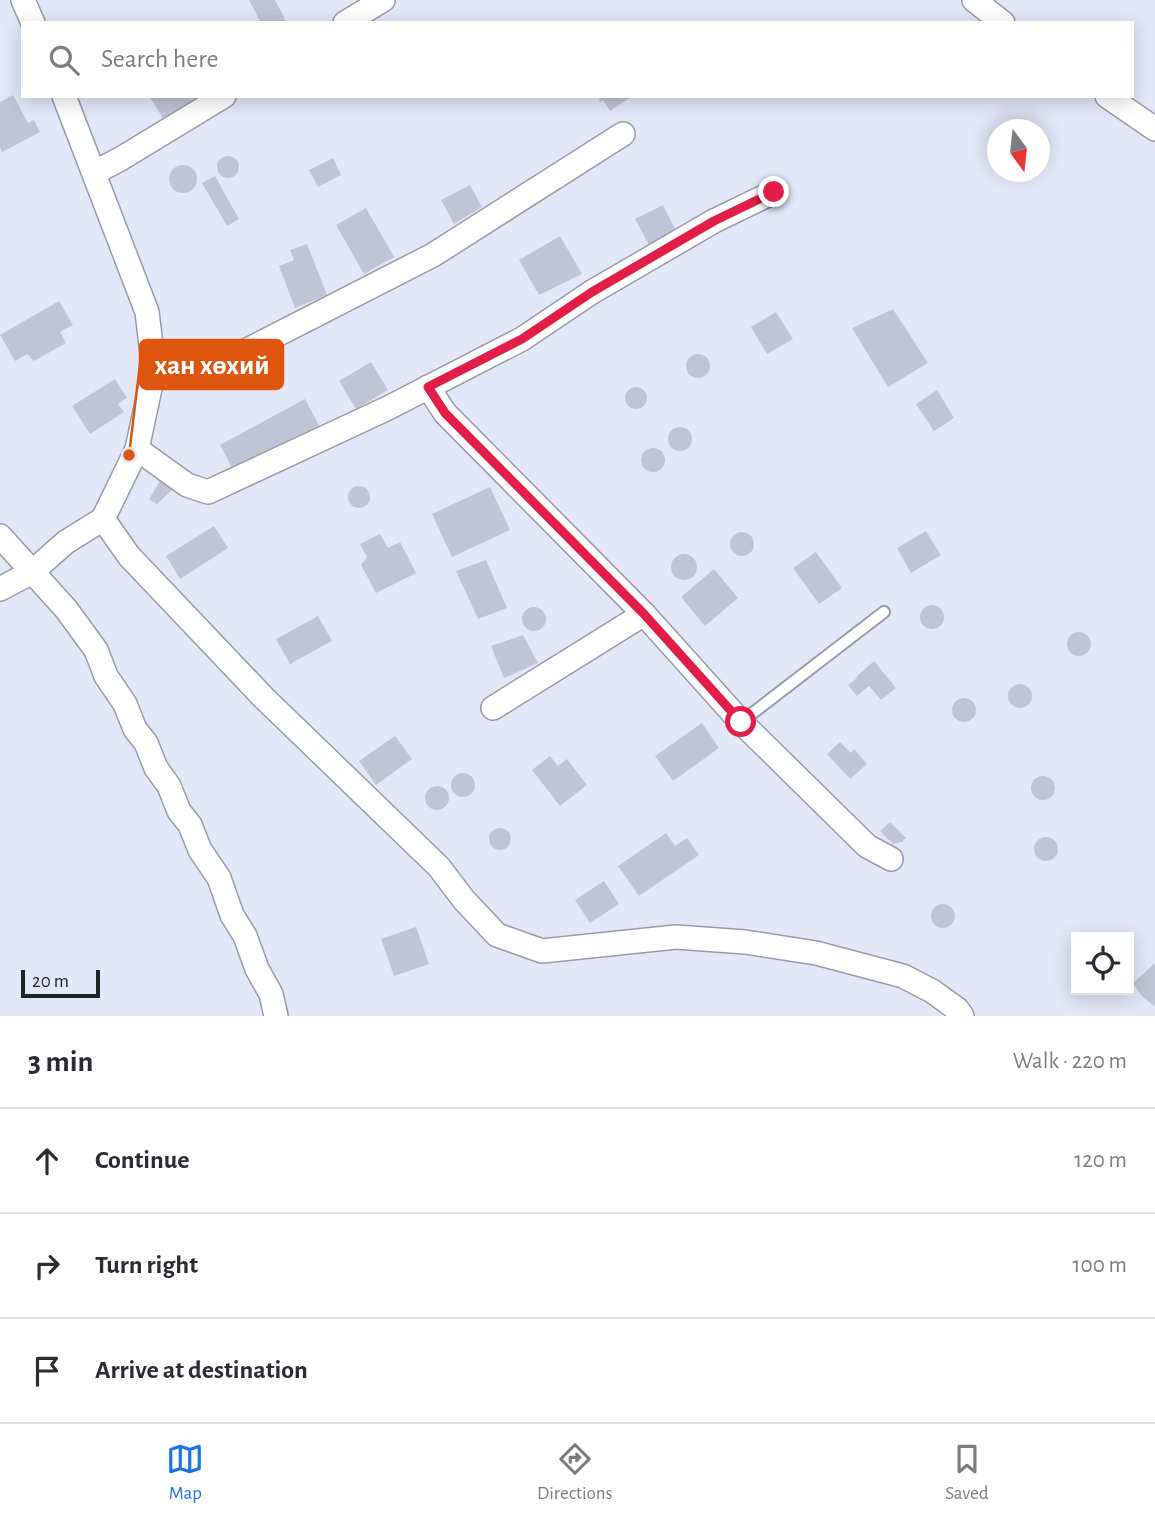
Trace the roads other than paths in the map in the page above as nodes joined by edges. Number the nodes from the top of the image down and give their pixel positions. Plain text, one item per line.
1 (23, 0) edge
2 (383, 0) edge
3 (974, 0) edge
4 (32, 21) edge
5 (348, 21) edge
6 (1000, 21) edge
7 (65, 98) edge
8 (221, 98) edge
9 (1110, 98) edge
10 (1155, 128) edge
11 (623, 134) dead end
12 (94, 173) junction
13 (774, 192) dead end
14 (154, 370) junction
15 (428, 387) junction
16 (137, 449) junction
17 (103, 519) junction
18 (0, 536) edge
19 (32, 572) junction
20 (0, 589) edge
21 (884, 612) dead end
22 (644, 614) junction
23 (493, 708) dead end
24 (741, 722) junction
25 (891, 859) dead end
26 (276, 1016) edge
27 (962, 1016) edge

1 - 4 street
2 - 5 street
3 - 6 street
7 - 12 street
8 - 12 street
9 - 10 street
11 - 14 street
12 - 14 street
13 - 15 street
14 - 16 street
15 - 16 street
15 - 22 street
16 - 17 street
17 - 19 street
17 - 27 street
18 - 19 street
19 - 20 street
19 - 26 street
21 - 24 lane
22 - 23 street
22 - 24 street
24 - 25 street

